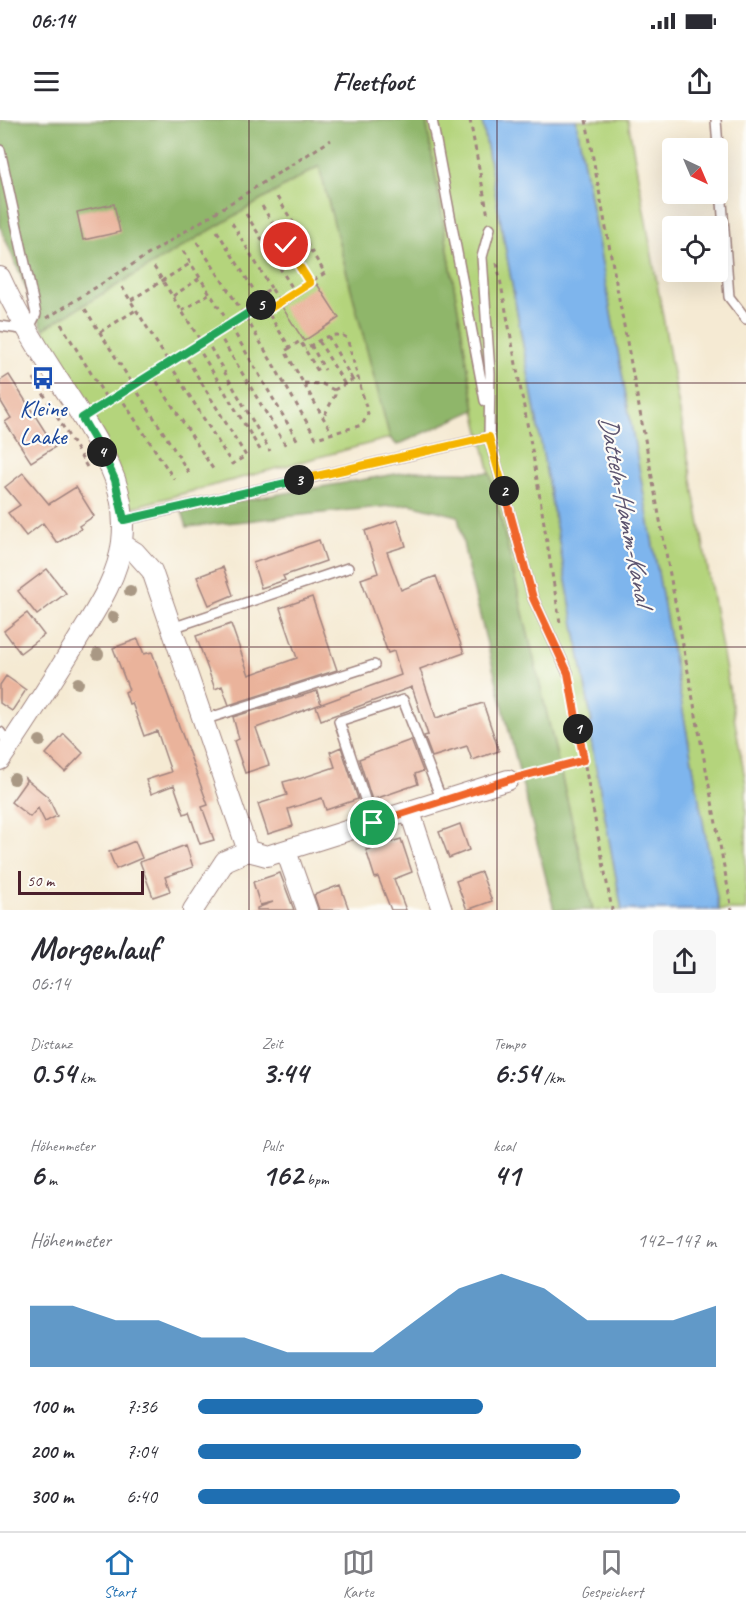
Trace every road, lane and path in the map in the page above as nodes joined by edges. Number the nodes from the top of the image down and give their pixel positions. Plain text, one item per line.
1 (432, 120) edge
2 (470, 120) edge
3 (586, 120) edge
4 (716, 120) edge
5 (331, 140) dead end
6 (0, 150) edge
7 (277, 196) dead end
8 (262, 207) dead end
9 (246, 214) dead end
10 (232, 223) dead end
11 (490, 228) joint
12 (217, 231) dead end
13 (197, 242) dead end
14 (183, 251) dead end
15 (496, 262) dead end
16 (191, 263) junction
17 (154, 267) dead end
18 (0, 277) edge
19 (200, 278) junction
20 (162, 280) junction
21 (310, 283) junction
22 (122, 287) dead end
23 (271, 288) junction
24 (295, 292) junction
25 (210, 293) junction
26 (173, 296) junction
27 (257, 297) junction
28 (130, 300) junction
29 (280, 301) junction
30 (262, 305) junction
31 (85, 309) dead end
32 (136, 310) junction
33 (182, 311) junction
34 (266, 311) junction
35 (244, 316) junction
36 (746, 319) edge
37 (61, 324) dead end
38 (230, 325) junction
39 (0, 326) edge
40 (28, 330) junction
41 (100, 332) junction
42 (218, 333) junction
43 (328, 336) junction
44 (204, 341) junction
45 (320, 341) junction
46 (311, 345) junction
47 (197, 346) junction
48 (290, 348) junction
49 (305, 349) junction
50 (184, 354) junction
51 (169, 363) junction
52 (325, 370) dead end
53 (319, 373) dead end
54 (152, 374) junction
55 (358, 377) junction
56 (352, 379) junction
57 (304, 383) junction
58 (344, 383) junction
59 (134, 386) junction
60 (334, 390) junction
61 (119, 394) junction
62 (108, 401) junction
63 (488, 416) junction
64 (82, 418) junction
65 (323, 418) junction
66 (332, 433) junction
67 (489, 437) junction
68 (299, 443) dead end
69 (286, 446) dead end
70 (270, 451) dead end
71 (262, 453) dead end
72 (213, 469) dead end
73 (191, 476) dead end
74 (174, 479) dead end
75 (124, 520) junction
76 (122, 544) junction
77 (348, 568) dead end
78 (561, 627) dead end
79 (172, 628) junction
80 (374, 665) dead end
81 (568, 673) joint
82 (203, 720) junction
83 (3, 745) edge
84 (584, 760) junction
85 (508, 780) joint
86 (442, 801) junction
87 (410, 812) junction
88 (373, 823) junction
89 (248, 850) junction
90 (286, 851) junction
91 (193, 910) edge
92 (307, 910) edge
93 (442, 910) edge
94 (612, 910) edge
95 (732, 910) edge

1 - 63 lane
2 - 11 path
3 - 95 path
4 - 36 lane
5 - 40 path
6 - 40 lane
7 - 21 path
8 - 21 path
9 - 24 path
10 - 23 path
11 - 63 lane
12 - 27 path
13 - 35 path
14 - 16 path
15 - 78 path
16 - 19 path
16 - 20 path
17 - 20 path
18 - 40 street
19 - 25 path
19 - 26 path
20 - 26 path
20 - 28 path
21 - 24 path
22 - 28 path
23 - 27 path
23 - 29 path
24 - 29 path
25 - 33 path
25 - 38 path
26 - 33 path
27 - 30 path
28 - 32 path
29 - 34 path
30 - 34 path
30 - 35 path
31 - 41 path
32 - 41 path
32 - 51 path
33 - 44 path
34 - 48 path
35 - 38 path
35 - 66 path
37 - 62 path
38 - 42 path
38 - 68 path
39 - 40 lane
40 - 64 street
41 - 59 path
42 - 44 path
42 - 69 path
43 - 45 path
43 - 55 path
43 - 56 path
44 - 47 path
44 - 70 path
45 - 46 path
45 - 58 path
46 - 49 path
46 - 52 path
47 - 50 path
47 - 71 path
48 - 49 path
48 - 57 path
49 - 53 path
50 - 51 path
50 - 51 path
51 - 54 path
54 - 59 path
54 - 72 path
55 - 56 path
55 - 66 path
56 - 58 path
57 - 60 path
57 - 65 path
58 - 60 path
59 - 61 path
59 - 73 path
60 - 65 path
61 - 62 path
61 - 74 path
62 - 64 path
63 - 67 lane
64 - 75 street
65 - 66 path
67 - 75 lane
67 - 81 lane
75 - 76 street
76 - 79 street
76 - 83 street
77 - 79 lane
79 - 82 street
80 - 82 lane
81 - 84 path
82 - 89 street
84 - 85 path
84 - 94 path
85 - 86 street
86 - 87 street
86 - 88 lane
87 - 88 street
87 - 93 street
88 - 90 street
89 - 90 street
89 - 91 street
90 - 92 street

